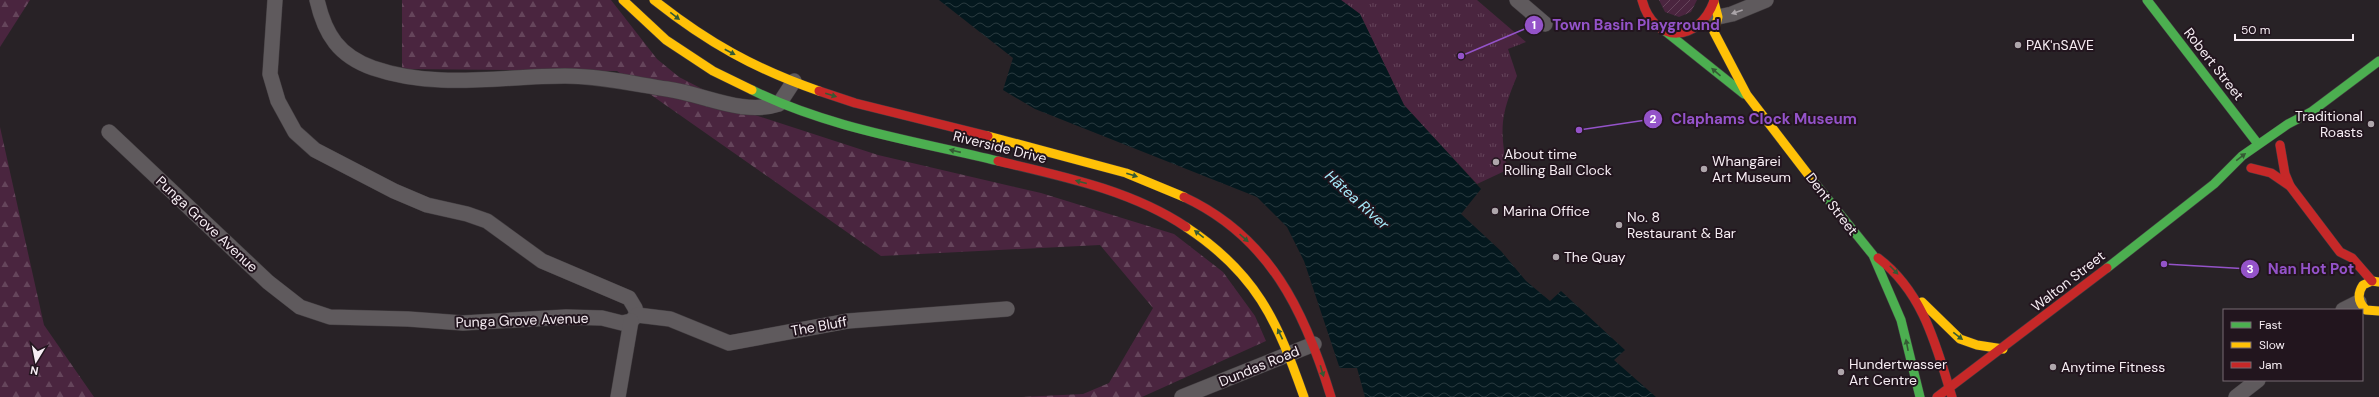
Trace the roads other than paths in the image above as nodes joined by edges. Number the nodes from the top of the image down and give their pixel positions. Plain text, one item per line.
1 (275, 0) edge
2 (317, 0) edge
3 (623, 0) edge
4 (654, 0) edge
5 (1517, 0) edge
6 (1766, 0) edge
7 (2147, 0) edge
8 (1642, 1) edge
9 (1714, 1) edge
10 (1712, 18) junction
11 (1545, 24) dead end
12 (1665, 31) junction
13 (2379, 61) edge
14 (794, 81) junction
15 (1747, 95) junction
16 (779, 104) junction
17 (2311, 112) junction
18 (2300, 129) dead end
19 (109, 132) dead end
20 (2290, 138) dead end
21 (2258, 144) junction
22 (2280, 145) junction
23 (2251, 168) junction
24 (2214, 184) junction
25 (2290, 186) junction
26 (2340, 252) junction
27 (1873, 255) junction
28 (2344, 266) dead end
29 (2354, 280) dead end
30 (2376, 282) edge
31 (1909, 290) junction
32 (2360, 295) junction
33 (1007, 309) dead end
34 (2344, 309) edge
35 (2378, 313) edge
36 (634, 318) junction
37 (1314, 344) junction
38 (2003, 349) junction
39 (1288, 353) junction
40 (2257, 381) edge
41 (1951, 393) edge
42 (618, 397) edge
43 (1182, 397) edge
44 (1304, 397) edge
45 (1330, 397) edge
46 (1920, 397) edge
47 (1937, 397) edge
48 (2236, 397) edge

1 - 36 street
2 - 16 street
3 - 16 main road, Riverside Drive
4 -> 14 main road, Riverside Drive
5 - 11 street
6 -> 10 street
7 - 21 main road, Robert Street
8 - 12 main road, Dent Street
9 - 10 main road
10 - 12 main road
10 - 15 main road, Dent Street
15 -> 12 main road, Dent Street
13 - 17 main road, Walton Street
14 - 16 street
14 -> 37 main road, Riverside Drive
15 - 27 main road, Dent Street
39 -> 16 main road, Riverside Drive
17 - 18 main road, Walton Street
17 - 21 main road, Walton Street
19 - 36 street, Punga Grove Avenue
20 - 22 main road, Walton Street
24 -> 21 main road, Walton Street
22 - 23 main road, Walton Street
22 - 25 main road
23 - 24 main road, Walton Street
23 - 25 main road
24 - 38 main road, Walton Street
25 - 26 main road
26 - 28 main road
26 - 30 main road
27 -> 31 main road, Dent Street
46 -> 27 main road, Dent Street
29 - 32 main road
30 - 32 main road
31 -> 38 main road
31 - 41 main road, Dent Street
32 - 34 street
32 - 35 main road
33 - 36 street, The Bluff
36 - 42 street
37 - 39 street, Dundas Road
37 -> 45 main road, Riverside Drive
38 - 41 main road, Walton Street
39 - 43 street, Dundas Road
39 - 44 main road, Riverside Drive
40 - 48 street
41 - 47 main road, Walton Street

